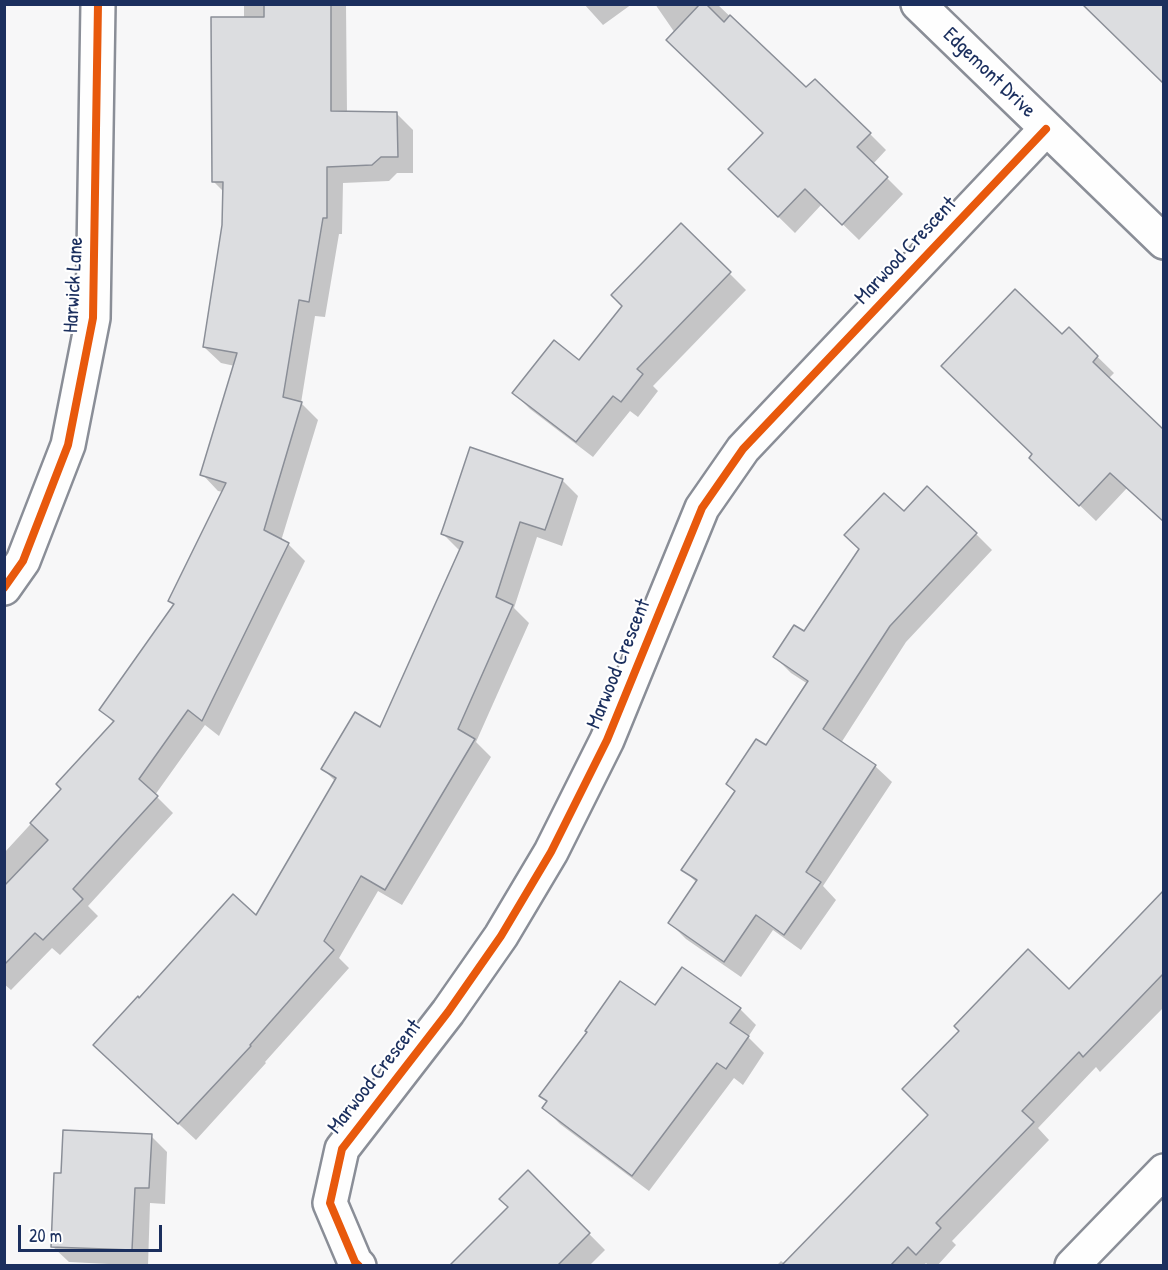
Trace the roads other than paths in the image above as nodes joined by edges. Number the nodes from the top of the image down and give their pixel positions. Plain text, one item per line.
1 (98, 4) edge
2 (918, 4) edge
3 (1046, 129) junction
4 (1164, 242) edge
5 (4, 588) edge
6 (1164, 1171) edge
7 (359, 1266) edge
8 (1072, 1266) edge

1 - 5 street, Harwick Lane
2 - 3 street, Edgemont Drive
3 - 4 street, Edgemont Drive
3 - 7 street, Marwood Crescent
6 - 8 street

